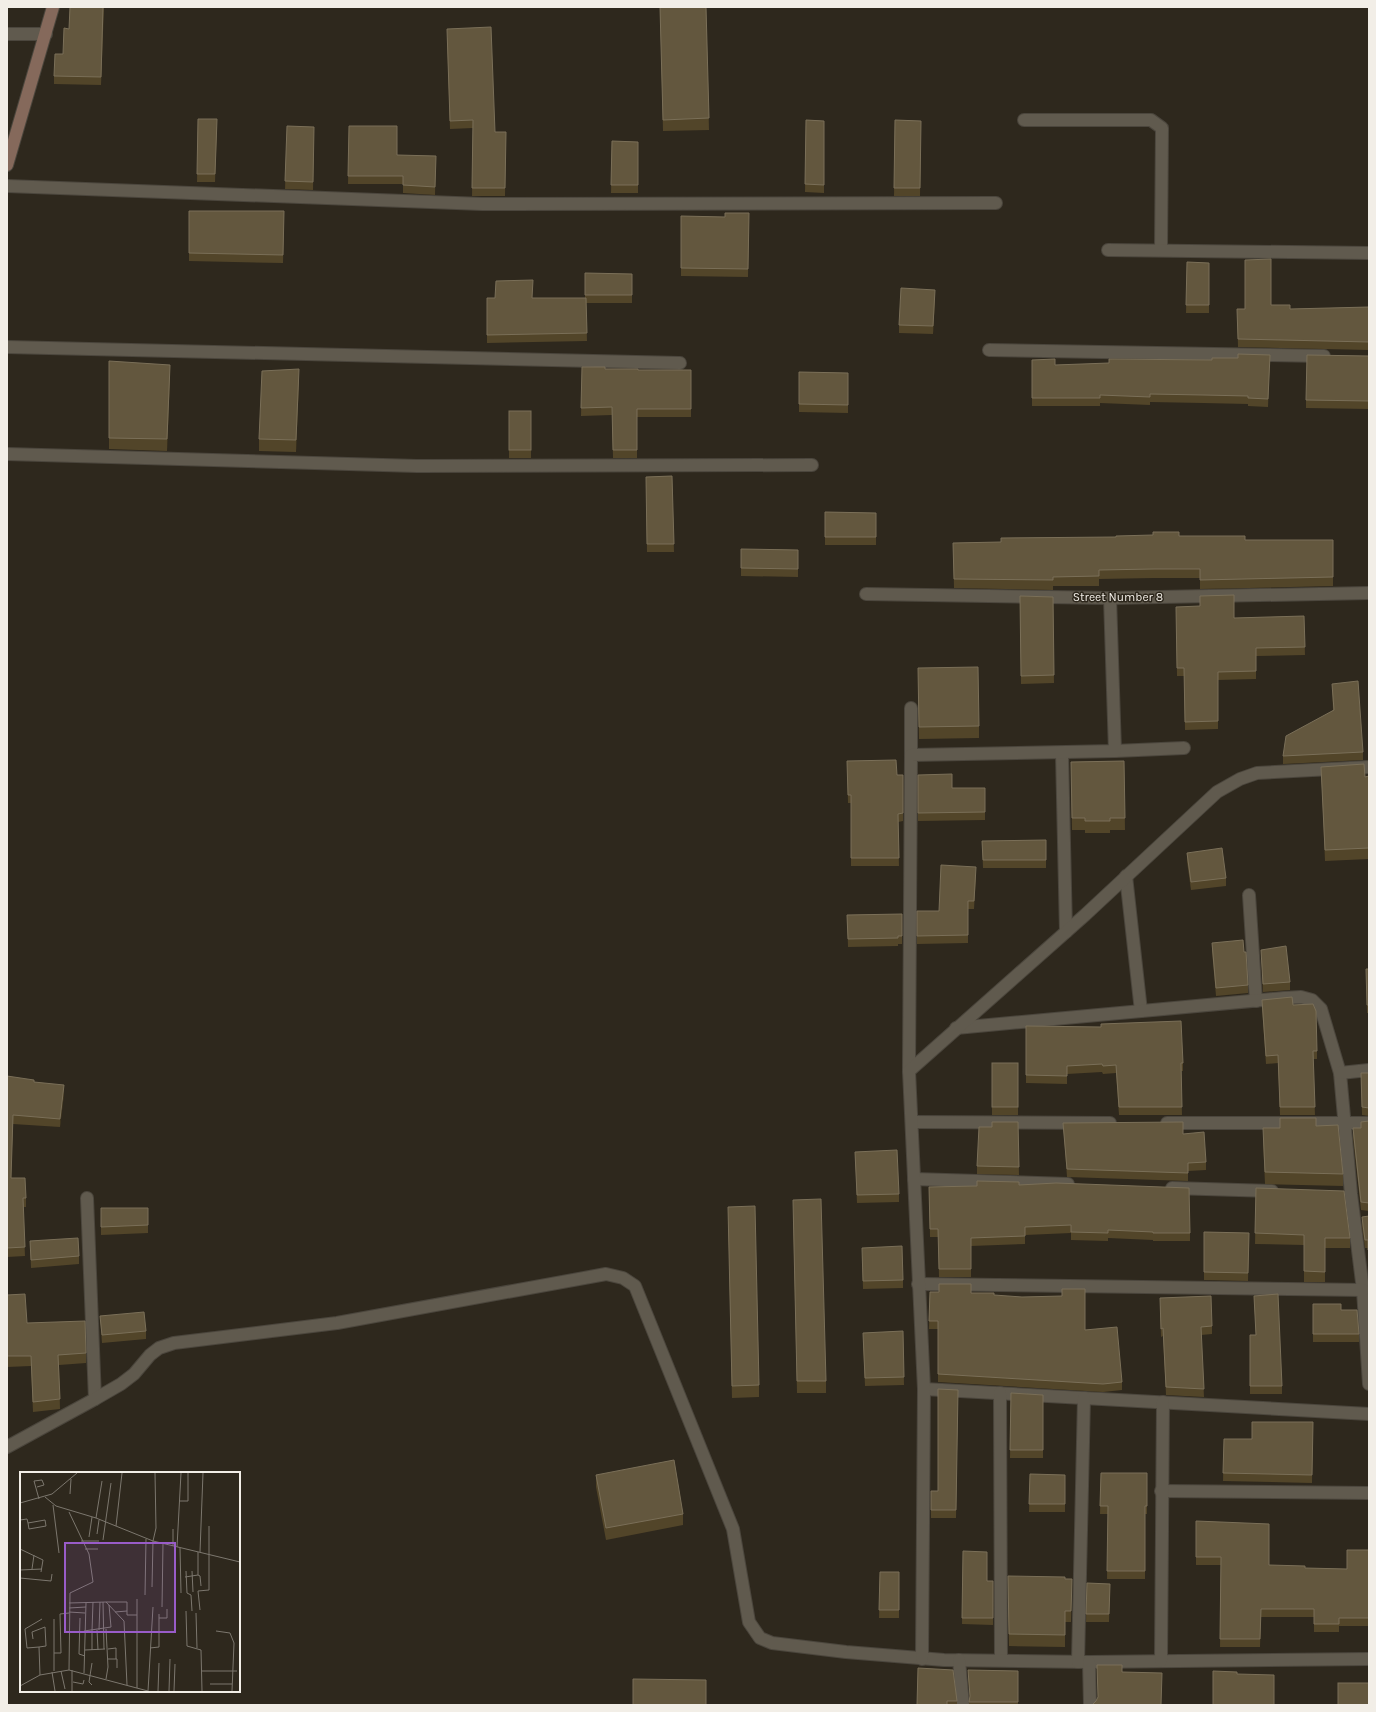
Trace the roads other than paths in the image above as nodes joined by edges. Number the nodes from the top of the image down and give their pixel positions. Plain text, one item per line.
1 (53, 7) edge
2 (7, 34) edge
3 (46, 34) junction
4 (1024, 120) dead end
5 (7, 165) edge
6 (7, 186) edge
7 (996, 203) dead end
8 (1108, 250) dead end
9 (1161, 250) junction
10 (1369, 253) edge
11 (7, 347) edge
12 (989, 350) dead end
13 (1337, 356) edge
14 (680, 363) dead end
15 (7, 454) edge
16 (812, 465) dead end
17 (1369, 593) edge
18 (866, 594) dead end
19 (1110, 598) junction
20 (911, 708) dead end
21 (1184, 748) dead end
22 (1115, 751) junction
23 (1062, 753) junction
24 (911, 755) junction
25 (1369, 767) edge
26 (1126, 876) junction
27 (1249, 895) dead end
28 (1066, 932) junction
29 (1256, 1001) junction
30 (1141, 1011) junction
31 (956, 1028) junction
32 (909, 1070) junction
33 (1369, 1070) edge
34 (1340, 1073) junction
35 (912, 1122) junction
36 (1369, 1122) edge
37 (1124, 1123) edge
38 (1156, 1123) edge
39 (1345, 1123) junction
40 (914, 1179) junction
41 (1081, 1184) edge
42 (1160, 1187) edge
43 (1288, 1192) edge
44 (1335, 1193) edge
45 (1351, 1194) junction
46 (87, 1198) dead end
47 (1355, 1218) junction
48 (1369, 1218) edge
49 (918, 1284) junction
50 (1363, 1290) junction
51 (1367, 1303) edge
52 (1369, 1384) edge
53 (924, 1389) junction
54 (1000, 1393) junction
55 (1084, 1398) junction
56 (94, 1400) junction
57 (1162, 1402) junction
58 (1369, 1414) edge
59 (7, 1447) edge
60 (1161, 1491) junction
61 (1369, 1493) edge
62 (922, 1659) junction
63 (1369, 1659) edge
64 (959, 1660) junction
65 (1001, 1660) junction
66 (1161, 1661) junction
67 (1083, 1662) junction
68 (962, 1705) edge
69 (1090, 1705) edge

1 - 3 street
2 - 3 street
3 - 5 street
4 - 9 street
6 - 7 street
8 - 9 street
9 - 10 street
11 - 14 street
12 - 13 street
15 - 16 street
17 - 19 street, Street Number 8
18 - 19 street, Street Number 8
19 - 22 street
20 - 24 street
21 - 22 street
22 - 23 street
23 - 24 street
23 - 28 street
24 - 32 street
25 - 26 street
26 - 28 street
26 - 30 street
27 - 29 street
28 - 31 street
29 - 30 street
29 - 34 street
30 - 31 street
31 - 32 street
32 - 35 street
33 - 34 street
34 - 39 street
35 - 37 street
35 - 40 street
36 - 39 street
38 - 39 street
39 - 45 street
40 - 41 street
40 - 49 street
42 - 43 street
44 - 45 street
45 - 47 street
46 - 56 street
47 - 48 street
47 - 50 street
49 - 50 street
49 - 53 street
50 - 51 street
51 - 52 street
53 - 54 street
53 - 62 street
54 - 55 street
54 - 65 street
55 - 57 street
55 - 67 street
56 - 59 street
56 - 62 street
57 - 58 street
57 - 60 street
60 - 61 street
60 - 66 street
62 - 64 street
63 - 66 street
64 - 65 street
64 - 68 street
65 - 67 street
66 - 67 street
67 - 69 street

